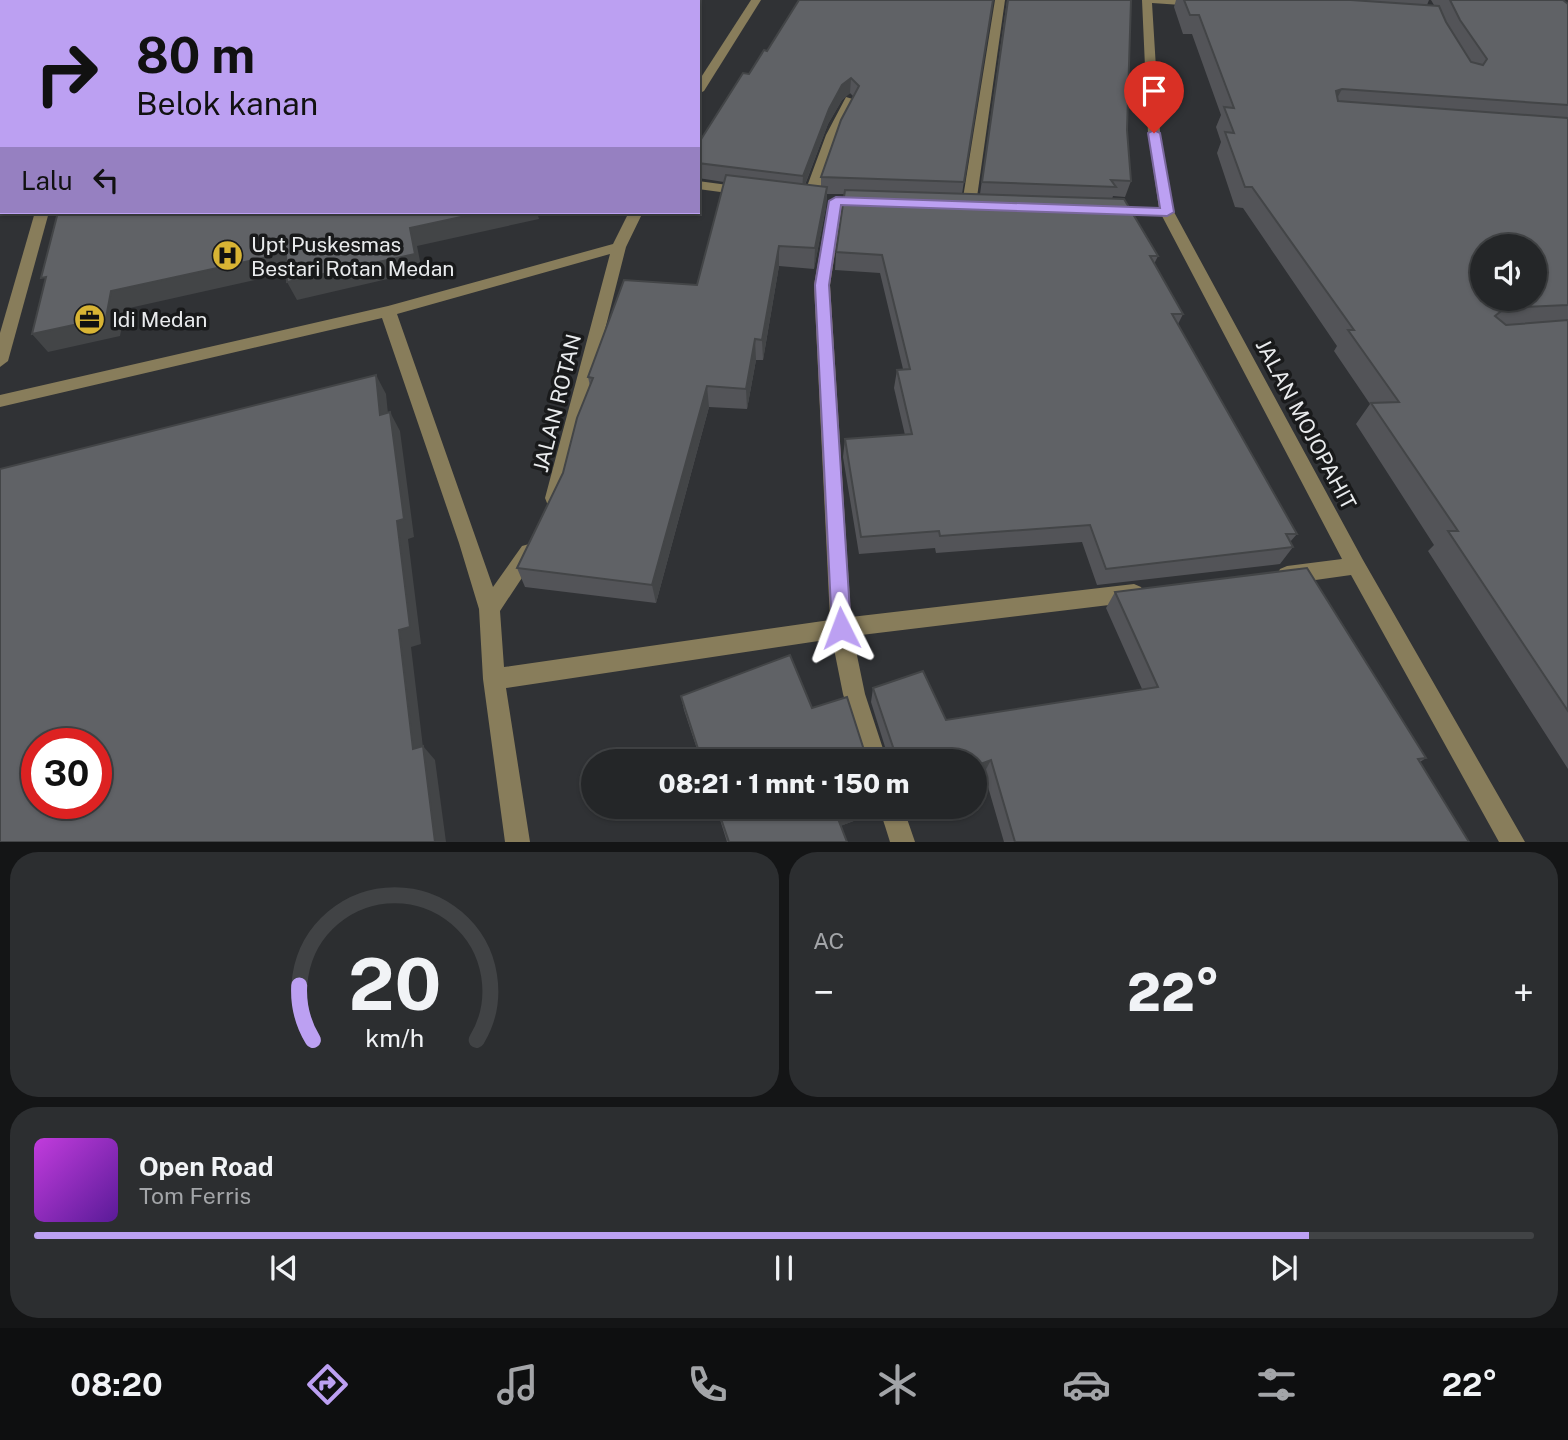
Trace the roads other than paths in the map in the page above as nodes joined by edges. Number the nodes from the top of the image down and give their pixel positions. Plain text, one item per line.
1 (756, 0) edge
2 (1000, 0) edge
3 (1147, 0) edge
4 (1214, 5) edge
5 (700, 88) edge
6 (850, 100) edge
7 (700, 185) edge
8 (754, 192) edge
9 (836, 201) junction
10 (855, 202) edge
11 (969, 204) edge
12 (1101, 209) edge
13 (1167, 212) junction
14 (41, 214) edge
15 (635, 214) edge
16 (620, 247) junction
17 (387, 311) junction
18 (0, 361) edge
19 (0, 401) edge
20 (548, 512) edge
21 (538, 534) edge
22 (1356, 566) junction
23 (1261, 578) edge
24 (1153, 591) edge
25 (489, 609) junction
26 (841, 628) junction
27 (494, 679) junction
28 (872, 749) edge
29 (895, 819) edge
30 (518, 842) edge
31 (903, 842) edge
32 (1513, 842) edge

1 - 5 street
2 - 11 street
3 - 4 street
3 - 13 street, JALAN MOJOPAHIT
6 - 9 street
7 - 8 street
9 - 10 street
9 - 26 street
12 - 13 street
13 - 22 street, JALAN MOJOPAHIT
14 - 18 street
15 - 16 street, JALAN ROTAN
16 - 17 street
16 - 20 street, JALAN ROTAN
17 - 19 street
17 - 25 street
21 - 25 street
22 - 23 street
22 - 32 street, JALAN MOJOPAHIT
24 - 26 street
25 - 27 street
26 - 27 street
26 - 28 street
27 - 30 street
29 - 31 street

